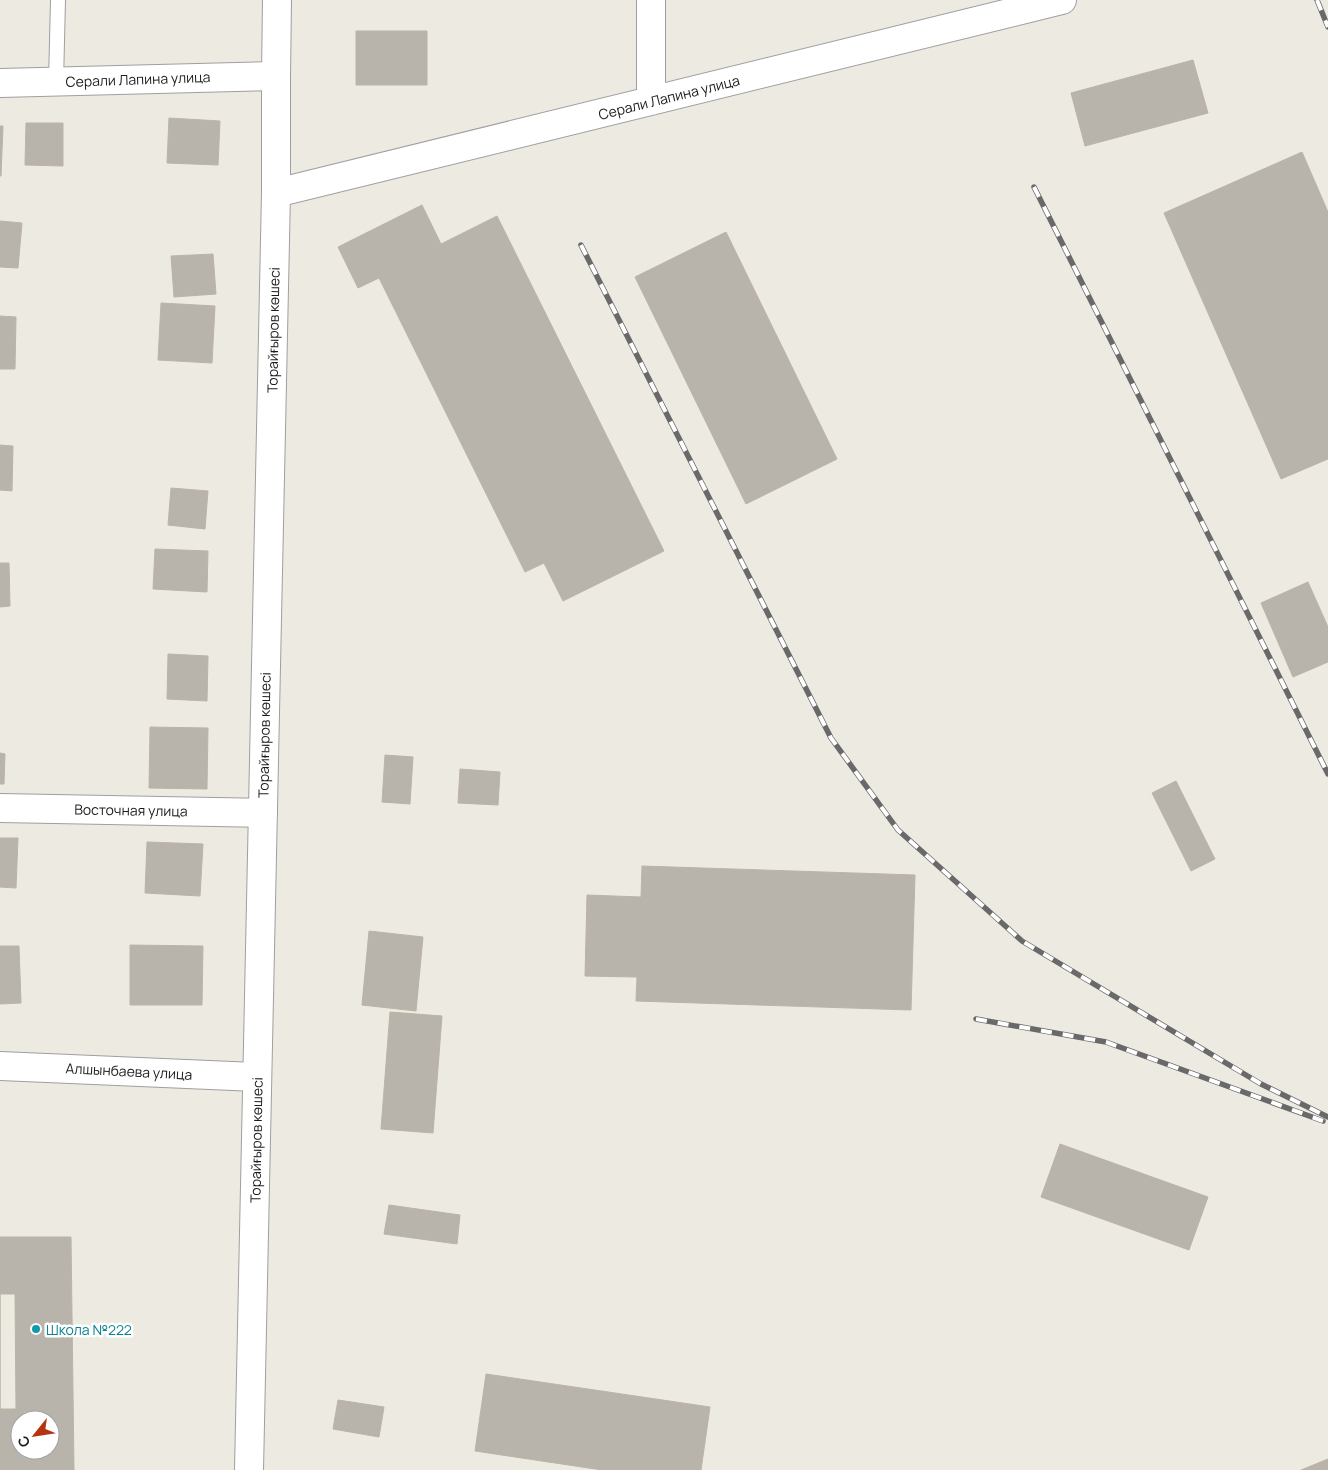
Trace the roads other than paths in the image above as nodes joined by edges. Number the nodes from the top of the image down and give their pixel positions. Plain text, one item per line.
1 (58, 0) edge
2 (277, 0) edge
3 (651, 0) edge
4 (1062, 0) edge
5 (276, 76) junction
6 (56, 82) junction
7 (0, 84) edge
8 (651, 101) junction
9 (276, 194) junction
10 (0, 808) edge
11 (263, 813) junction
12 (0, 1066) edge
13 (257, 1077) junction
14 (249, 1470) edge

1 - 6 lane
2 - 5 street, Торайғыров көшесі
3 - 8 street
4 - 8 street, Серали Лапина улица
5 - 6 street, Серали Лапина улица
5 - 9 street, Торайғыров көшесі
6 - 7 street, Серали Лапина улица
8 - 9 street, Серали Лапина улица
9 - 11 street, Торайғыров көшесі
10 - 11 street, Восточная улица
11 - 13 street, Торайғыров көшесі
12 - 13 street, Алшынбаева улица
13 - 14 street, Торайғыров көшесі

